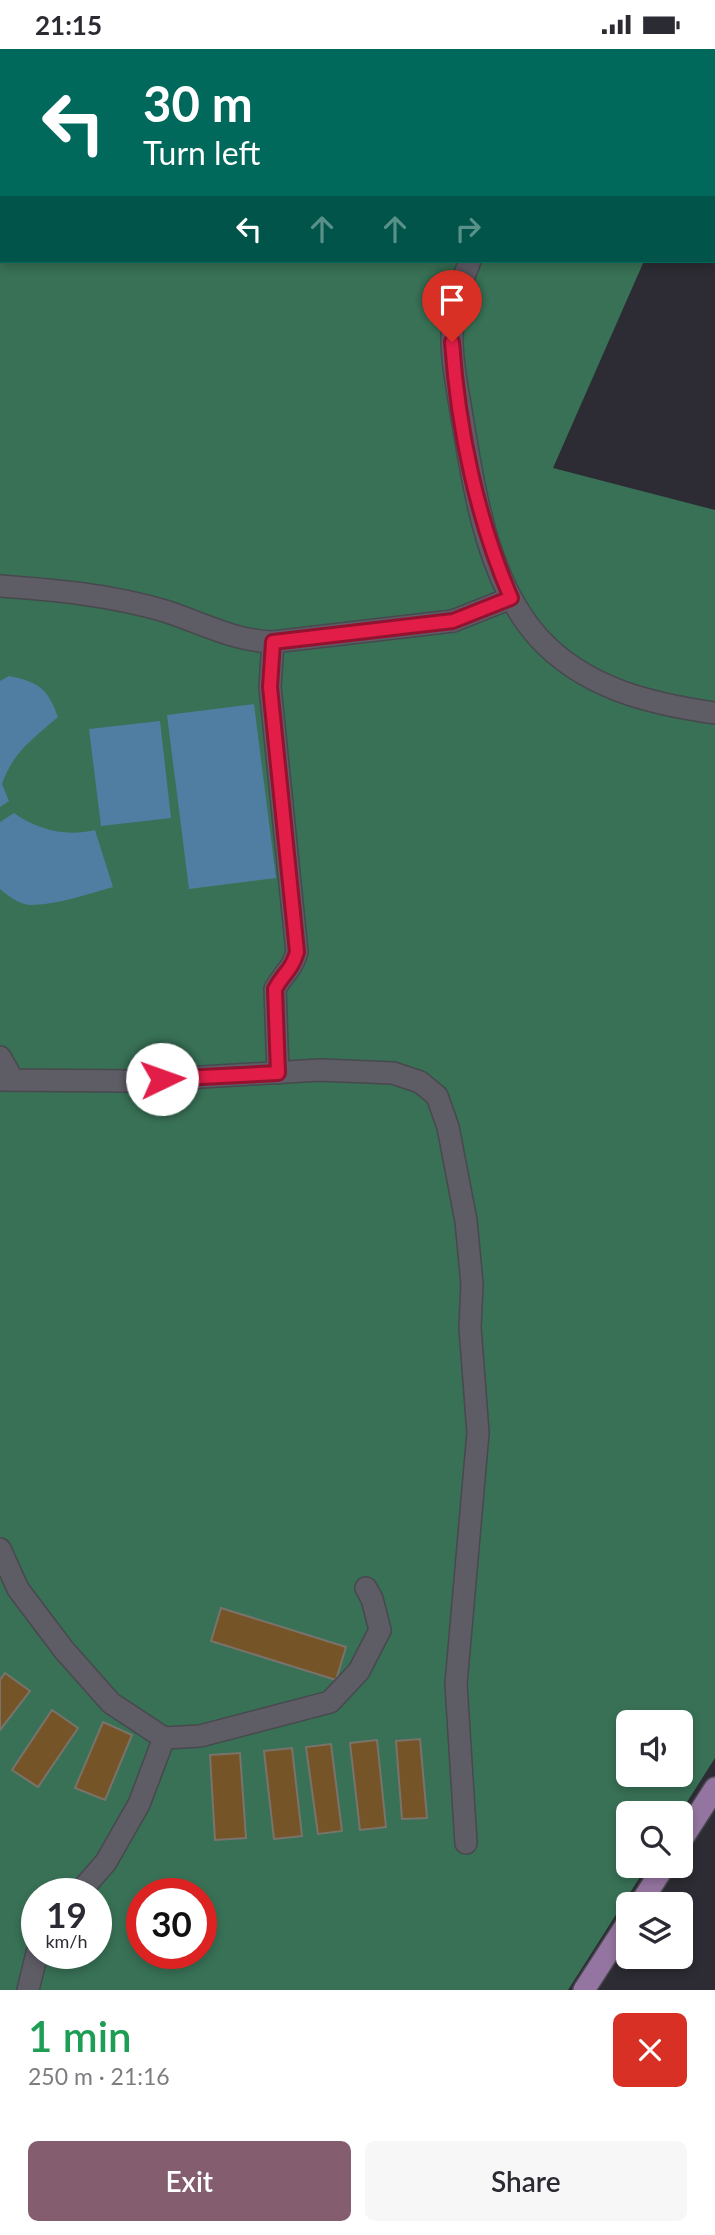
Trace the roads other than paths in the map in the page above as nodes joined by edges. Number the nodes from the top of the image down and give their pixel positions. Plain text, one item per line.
1 (469, 263) edge
2 (0, 586) edge
3 (511, 598) junction
4 (273, 642) junction
5 (715, 713) edge
6 (0, 1057) edge
7 (278, 1073) junction
8 (7, 1080) edge
9 (0, 1549) edge
10 (366, 1588) dead end
11 (164, 1738) junction
12 (715, 1788) edge
13 (709, 1811) edge
14 (693, 1828) edge
15 (466, 1843) dead end
16 (92, 1878) edge
17 (616, 1941) edge
18 (33, 1969) edge
19 (28, 1990) edge
20 (584, 1990) edge

1 - 3 street
2 - 4 street
3 - 4 street
3 - 5 street
4 - 7 street
6 - 8 street
7 - 8 street
7 - 15 street
9 - 11 street
10 - 11 street
11 - 16 street
12 - 13 main road
13 - 14 main road
17 - 20 main road
18 - 19 street

